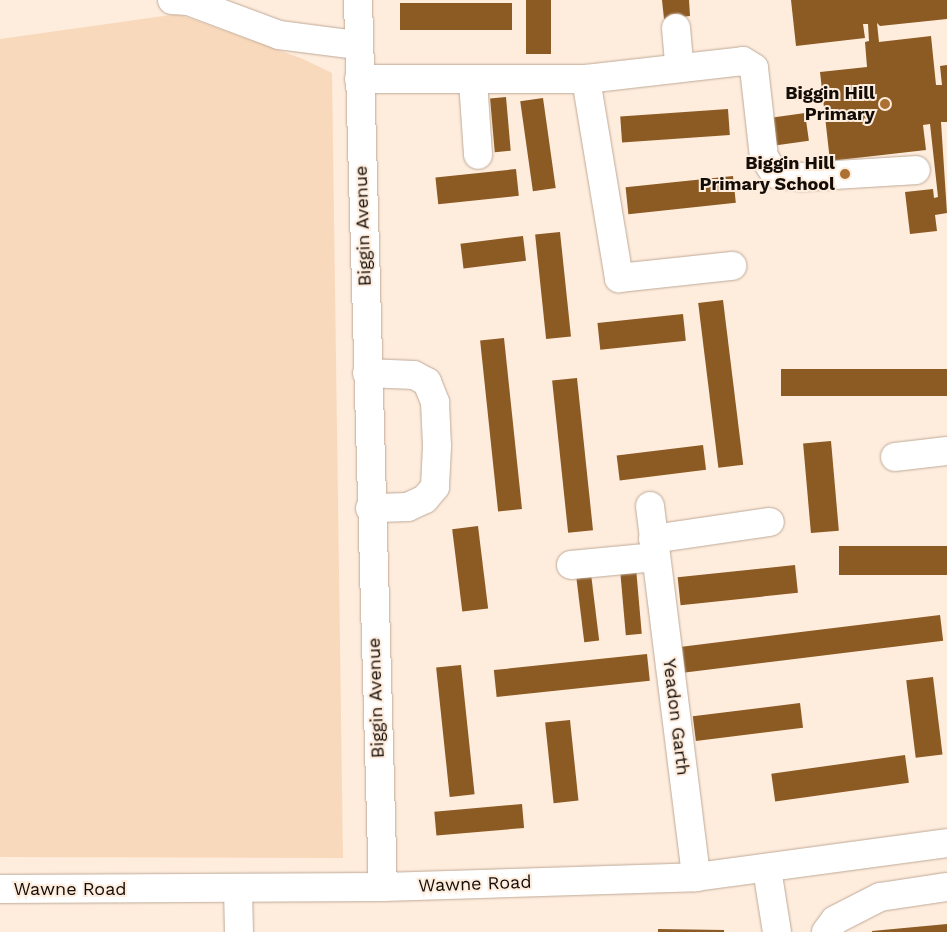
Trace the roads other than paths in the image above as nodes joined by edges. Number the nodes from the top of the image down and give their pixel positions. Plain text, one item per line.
1 (172, 0) edge
2 (178, 0) edge
3 (358, 0) edge
4 (676, 28) dead end
5 (357, 45) junction
6 (689, 65) junction
7 (359, 79) junction
8 (586, 79) junction
9 (473, 81) junction
10 (478, 155) dead end
11 (916, 170) dead end
12 (732, 266) dead end
13 (367, 373) junction
14 (947, 451) edge
15 (895, 457) dead end
16 (650, 506) dead end
17 (370, 508) junction
18 (770, 522) dead end
19 (654, 548) junction
20 (571, 565) dead end
21 (947, 843) edge
22 (767, 868) junction
23 (696, 877) junction
24 (383, 887) junction
25 (947, 887) edge
26 (0, 889) edge
27 (238, 889) junction
28 (239, 932) edge
29 (777, 932) edge
30 (826, 932) edge

1 - 2 street
2 - 5 street
3 - 5 street, Biggin Avenue
4 - 6 street
5 - 7 street, Biggin Avenue
6 - 8 street
6 - 11 street
7 - 9 street
7 - 13 street, Biggin Avenue
8 - 9 street
8 - 12 street
9 - 10 street
13 - 17 street, Biggin Avenue
13 - 17 street
14 - 15 street
16 - 19 street, Yeadon Garth
17 - 24 street, Biggin Avenue
18 - 19 street
19 - 20 street
19 - 23 street, Yeadon Garth
21 - 22 street, Wawne Road
22 - 23 street, Wawne Road
22 - 29 street
23 - 24 street, Wawne Road
24 - 27 street, Wawne Road
25 - 30 street
26 - 27 street, Wawne Road
27 - 28 street

